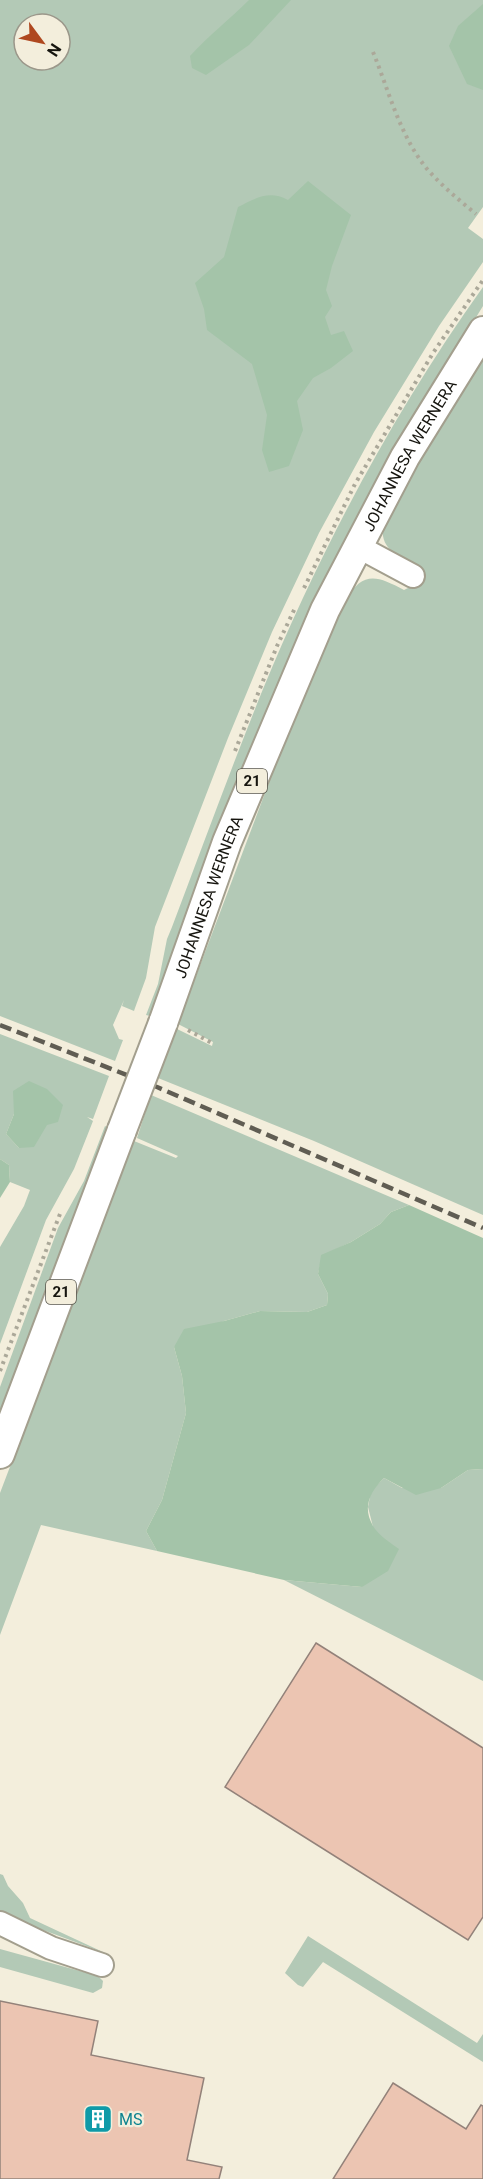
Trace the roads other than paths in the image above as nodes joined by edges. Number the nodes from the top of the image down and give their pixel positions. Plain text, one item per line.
1 (483, 331) edge
2 (357, 546) junction
3 (413, 576) dead end
4 (0, 1454) edge
5 (0, 1923) edge
6 (0, 1938) edge
7 (51, 1948) junction
8 (102, 1965) dead end

1 - 2 main road, JOHANNESA WERNERA / 21
2 - 3 lane
2 - 4 main road, JOHANNESA WERNERA / 21, bridge
5 - 7 lane
6 - 7 lane
7 - 8 lane

